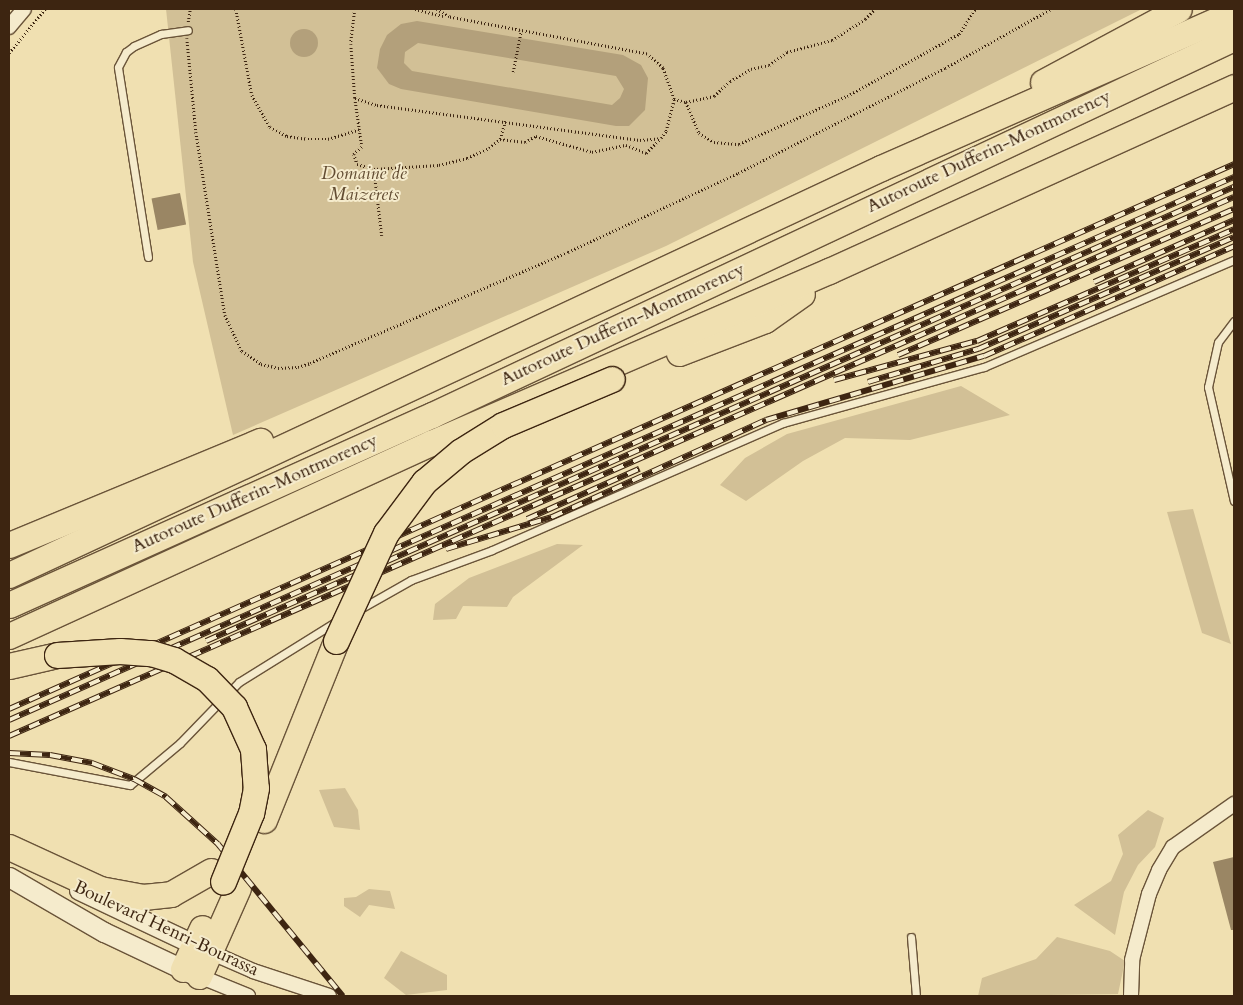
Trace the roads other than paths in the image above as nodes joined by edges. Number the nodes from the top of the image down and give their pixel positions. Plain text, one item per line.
1 (24, 9) edge
2 (1179, 9) edge
3 (1234, 12) edge
4 (9, 27) edge
5 (188, 30) road end
6 (1234, 38) edge
7 (1234, 87) edge
8 (881, 168) junction
9 (148, 257) dead end
10 (1234, 260) edge
11 (829, 271) junction
12 (1234, 321) edge
13 (399, 394) junction
14 (1234, 501) edge
15 (9, 545) edge
16 (9, 575) edge
17 (9, 605) edge
18 (9, 636) edge
19 (9, 666) edge
20 (9, 762) edge
21 (1234, 804) edge
22 (9, 849) edge
23 (9, 877) edge
24 (224, 880) junction
25 (911, 937) dead end
26 (202, 949) junction
27 (191, 973) junction
28 (248, 996) edge
29 (329, 996) edge
30 (916, 996) edge
31 (1131, 996) edge

1 - 4 street
2 - 8 highway
3 - 8 highway, Autoroute Dufferin-Montmorency
5 - 9 lane
6 - 17 highway, Autoroute Dufferin-Montmorency
7 - 11 highway
8 - 13 highway, Autoroute Dufferin-Montmorency
10 - 20 lane
11 - 18 highway
11 - 24 highway, bridge
12 - 14 lane
13 - 15 highway
13 - 16 highway, Autoroute Dufferin-Montmorency
19 - 24 highway, bridge
21 - 31 street
22 - 24 highway
22 - 26 main road, Boulevard Henri-Bourassa
23 - 27 main road, Boulevard Henri-Bourassa
24 - 26 highway
25 - 30 lane
26 - 27 highway
26 - 29 street, Boulevard Henri-Bourassa
27 - 28 street, Boulevard Henri-Bourassa

